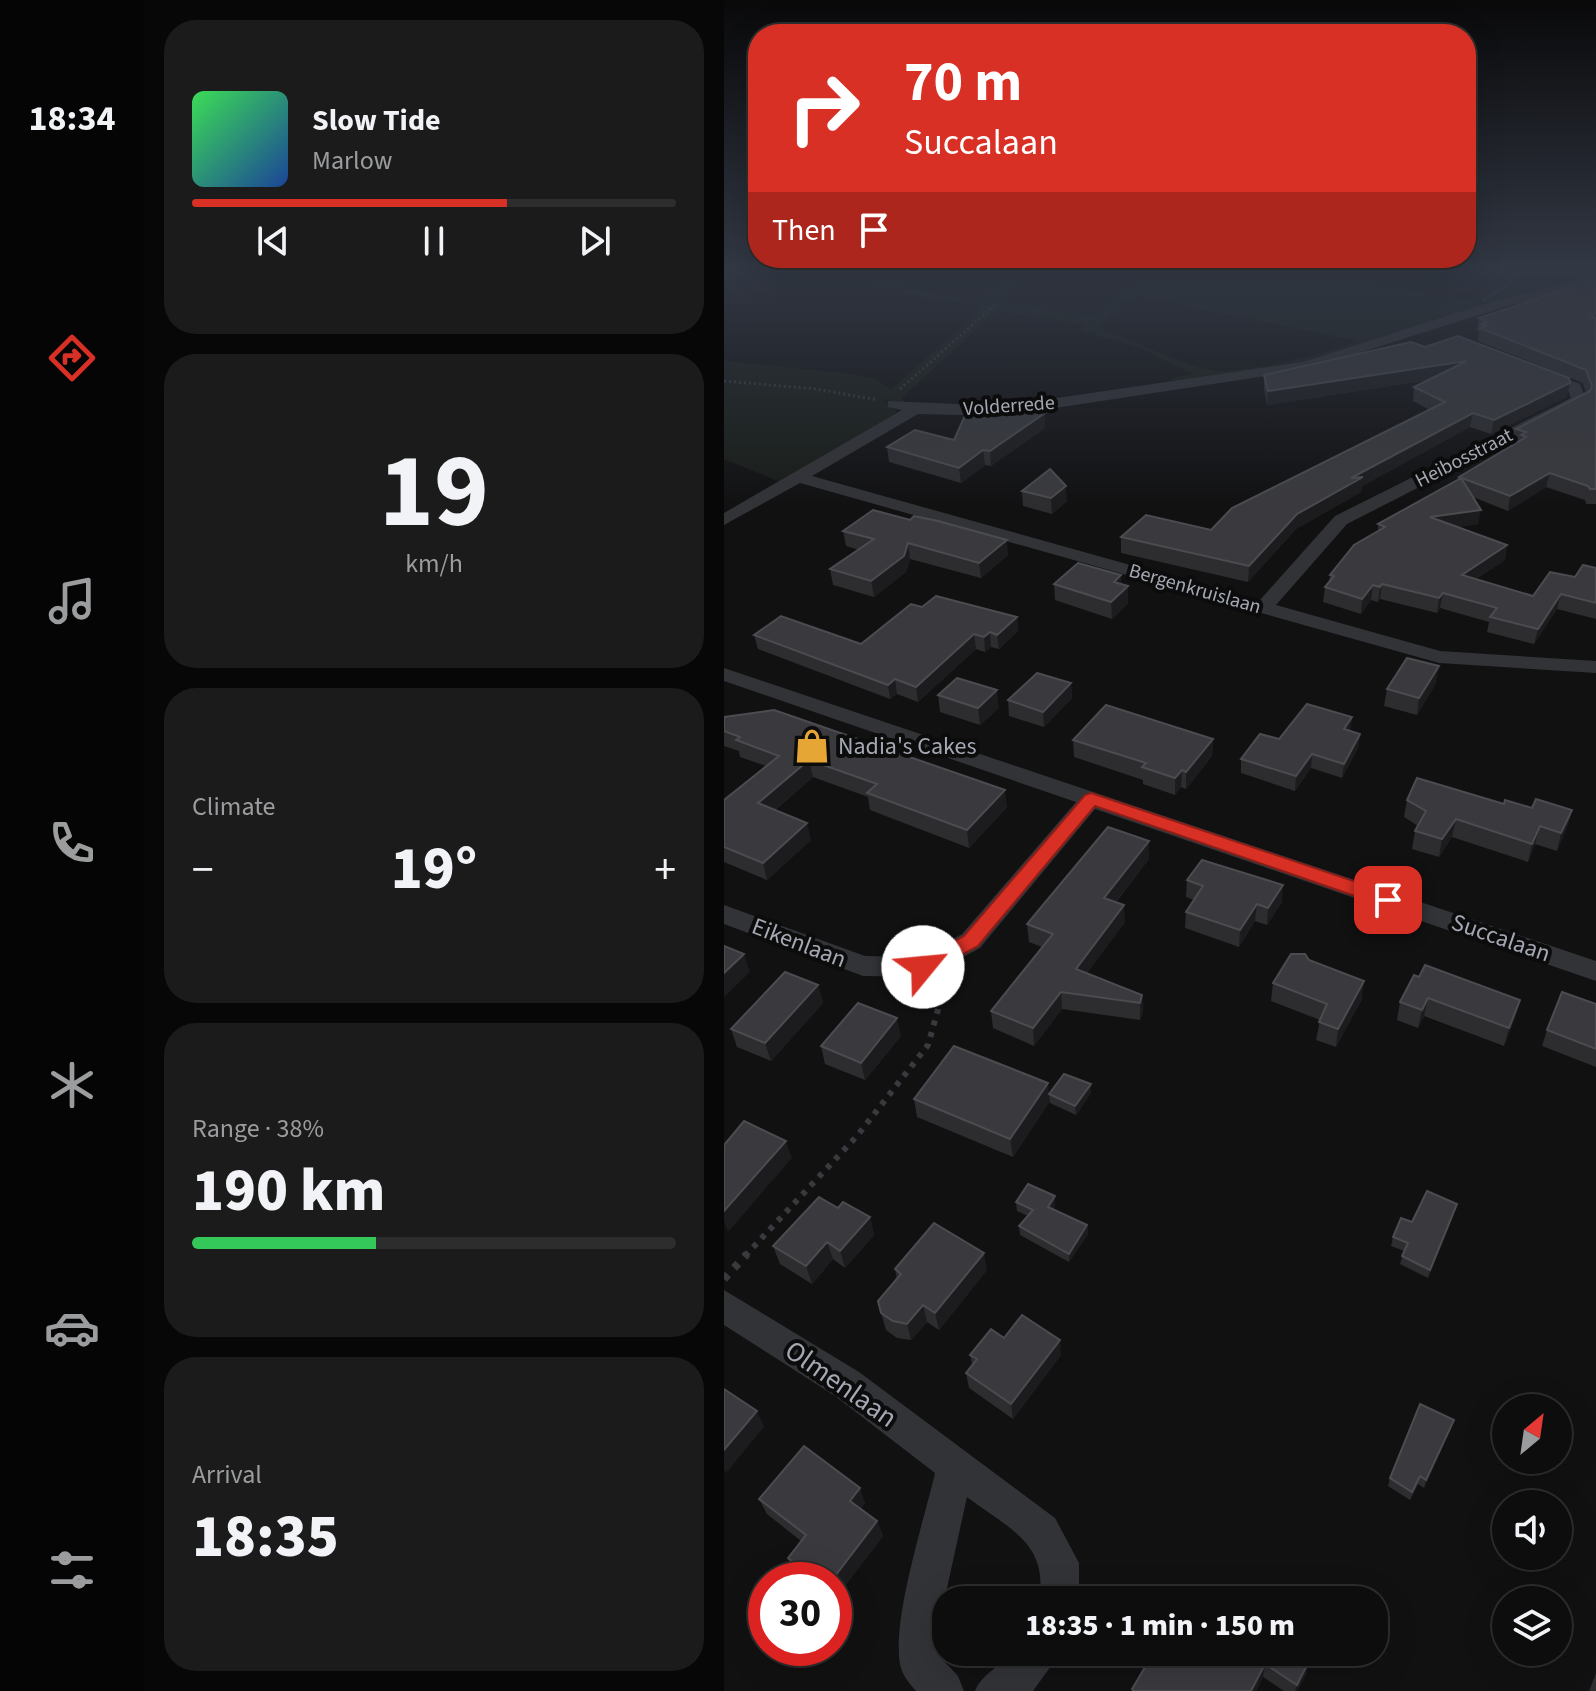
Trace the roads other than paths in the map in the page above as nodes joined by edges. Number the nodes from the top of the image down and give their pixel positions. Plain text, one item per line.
1 (1364, 348) edge
2 (1521, 366) edge
3 (893, 404) road end
4 (915, 409) junction
5 (799, 477) junction
6 (724, 520) edge
7 (1263, 608) junction
8 (1596, 667) edge
9 (724, 674) edge
10 (1091, 799) junction
11 (724, 914) edge
12 (1596, 971) edge
13 (724, 1306) edge
14 (955, 1468) junction
15 (1062, 1586) edge
16 (1026, 1666) edge
17 (943, 1691) edge
18 (996, 1691) edge

1 - 4 street, Volderrede
2 - 7 street, Heibosstraat
3 - 4 street, Volderrede
4 - 5 street
5 - 6 street
5 - 7 street, Bergenkruislaan
7 - 8 street, Bergenkruislaan
9 - 10 street, Succalaan
10 - 11 street, Eikenlaan
10 - 12 street, Succalaan
13 - 14 street, Olmenlaan
14 - 15 street, Olmenlaan
14 - 17 street
16 - 18 street

